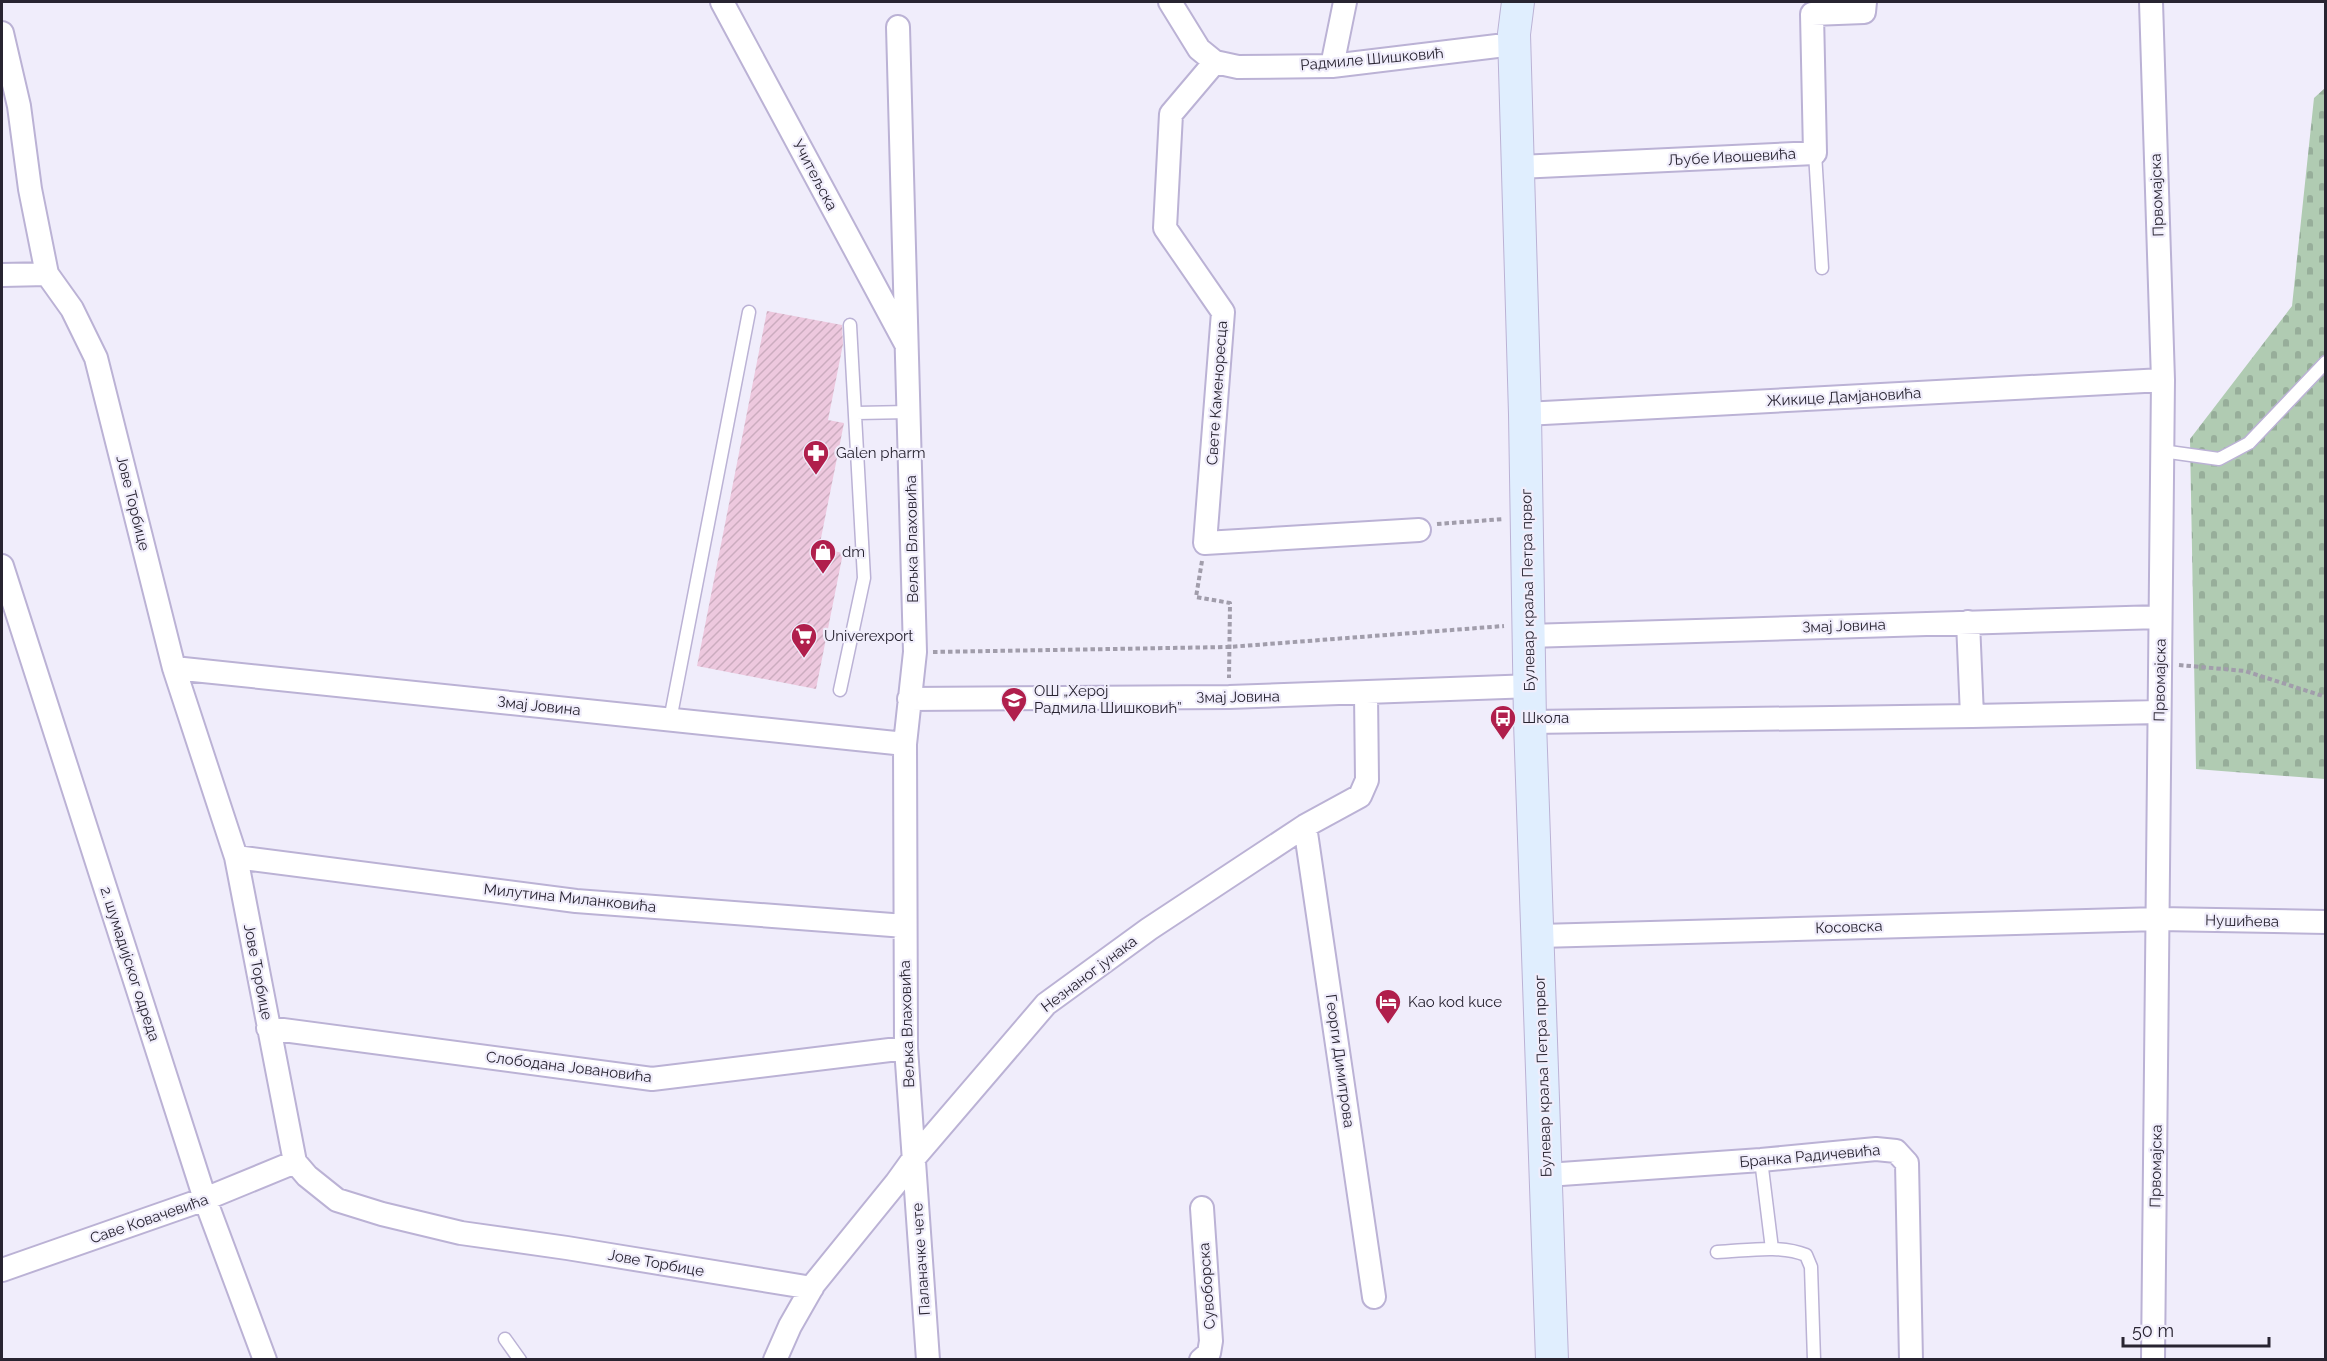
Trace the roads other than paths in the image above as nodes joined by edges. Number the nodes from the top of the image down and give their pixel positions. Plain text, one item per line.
1 (722, 2) edge
2 (1170, 2) edge
3 (1345, 2) edge
4 (1502, 2) edge
5 (1518, 2) edge
6 (1865, 2) edge
7 (2151, 2) edge
8 (898, 27) dead end
9 (2, 33) edge
10 (1497, 46) junction
11 (1215, 62) junction
12 (1332, 66) junction
13 (1815, 153) junction
14 (1518, 167) junction
15 (1822, 268) dead end
16 (46, 274) junction
17 (2, 275) edge
18 (749, 312) dead end
19 (850, 326) dead end
20 (908, 348) junction
21 (2325, 362) edge
22 (2163, 380) junction
23 (910, 412) junction
24 (856, 413) junction
25 (1525, 414) junction
26 (2162, 452) junction
27 (1419, 530) road end
28 (2, 566) edge
29 (2160, 617) junction
30 (1968, 622) junction
31 (1519, 630) junction
32 (174, 668) junction
33 (1520, 687) junction
34 (840, 690) dead end
35 (1366, 694) junction
36 (909, 699) junction
37 (2159, 711) junction
38 (1972, 716) junction
39 (670, 720) junction
40 (1530, 722) junction
41 (904, 744) junction
42 (1305, 826) junction
43 (236, 857) junction
44 (2159, 919) junction
45 (2325, 922) edge
46 (905, 926) junction
47 (1539, 936) junction
48 (268, 1028) junction
49 (906, 1048) junction
50 (914, 1158) junction
51 (1761, 1160) junction
52 (296, 1162) junction
53 (1547, 1175) junction
54 (205, 1199) junction
55 (1202, 1208) dead end
56 (1772, 1249) junction
57 (1717, 1252) dead end
58 (2, 1270) edge
59 (812, 1288) junction
60 (1374, 1298) dead end
61 (505, 1339) dead end
62 (265, 1359) edge
63 (520, 1359) edge
64 (775, 1359) edge
65 (928, 1359) edge
66 (1201, 1359) edge
67 (1530, 1359) edge
68 (1552, 1359) edge
69 (1814, 1359) edge
70 (1911, 1359) edge
71 (2153, 1359) edge

1 - 20 street, Учитељска
2 - 11 street
3 - 12 street
4 - 10 main road, Булевар краља Петра првог
5 - 14 main road, Булевар краља Петра првог
6 - 13 street, Љубе Ивошевића
7 - 22 street, Првомајска
8 - 20 street, Вељка Влаховића
9 - 16 street, Јове Торбице
10 - 12 street, Радмиле Шишковић
10 - 31 main road, Булевар краља Петра првог
11 - 12 street, Радмиле Шишковић
11 - 27 street, Свете Каменоресца
13 - 14 street, Љубе Ивошевића
13 - 15 lane
14 - 25 main road, Булевар краља Петра првог
16 - 17 street
16 - 32 street, Јове Торбице
18 - 39 lane
19 - 24 lane
20 - 23 street, Вељка Влаховића
21 - 26 lane
22 - 25 street, Жикице Дамјановића
22 - 26 street, Првомајска
23 - 24 lane
23 - 36 street, Вељка Влаховића
24 - 34 lane
25 - 31 main road, Булевар краља Петра првог
26 - 29 street, Првомајска
28 - 54 street, 2. шумадијског одреда
29 - 30 street, Змај Јовина
29 - 37 street, Првомајска
30 - 31 street, Змај Јовина
30 - 38 street
31 - 33 main road, Булевар краља Петра првог
32 - 39 street, Змај Јовина
32 - 43 street, Јове Торбице
33 - 35 street, Змај Јовина
33 - 40 main road, Булевар краља Петра првог
33 - 67 main road, Булевар краља Петра првог
35 - 36 street, Змај Јовина
35 - 42 street, Незнаног јунака
36 - 41 street, Вељка Влаховића
37 - 38 street
37 - 44 street, Првомајска
38 - 40 street
39 - 41 street, Змај Јовина
40 - 47 main road, Булевар краља Петра првог
41 - 46 street, Вељка Влаховића
42 - 50 street, Незнаног јунака
42 - 60 street, Георги Димитрова
43 - 46 street, Милутина Миланковића
43 - 48 street, Јове Торбице
44 - 45 street, Нушићева
44 - 47 street, Косовска
44 - 71 street, Првомајска
46 - 49 street, Вељка Влаховића
47 - 53 main road, Булевар краља Петра првог
48 - 49 street, Слободана Јовановића
48 - 52 street, Јове Торбице
49 - 50 street, Вељка Влаховића
50 - 59 street, Незнаног јунака
50 - 65 street, Паланачке чете
51 - 53 street, Бранка Радичевића
51 - 56 lane
51 - 70 street, Бранка Радичевића
52 - 54 street, Саве Ковачевића
52 - 59 street, Јове Торбице
53 - 68 main road, Булевар краља Петра првог
54 - 58 street, Саве Ковачевића
54 - 62 street, 2. шумадијског одреда
55 - 66 street, Сувоборска
56 - 57 lane
56 - 69 lane
59 - 64 street, Незнаног јунака
61 - 63 lane

